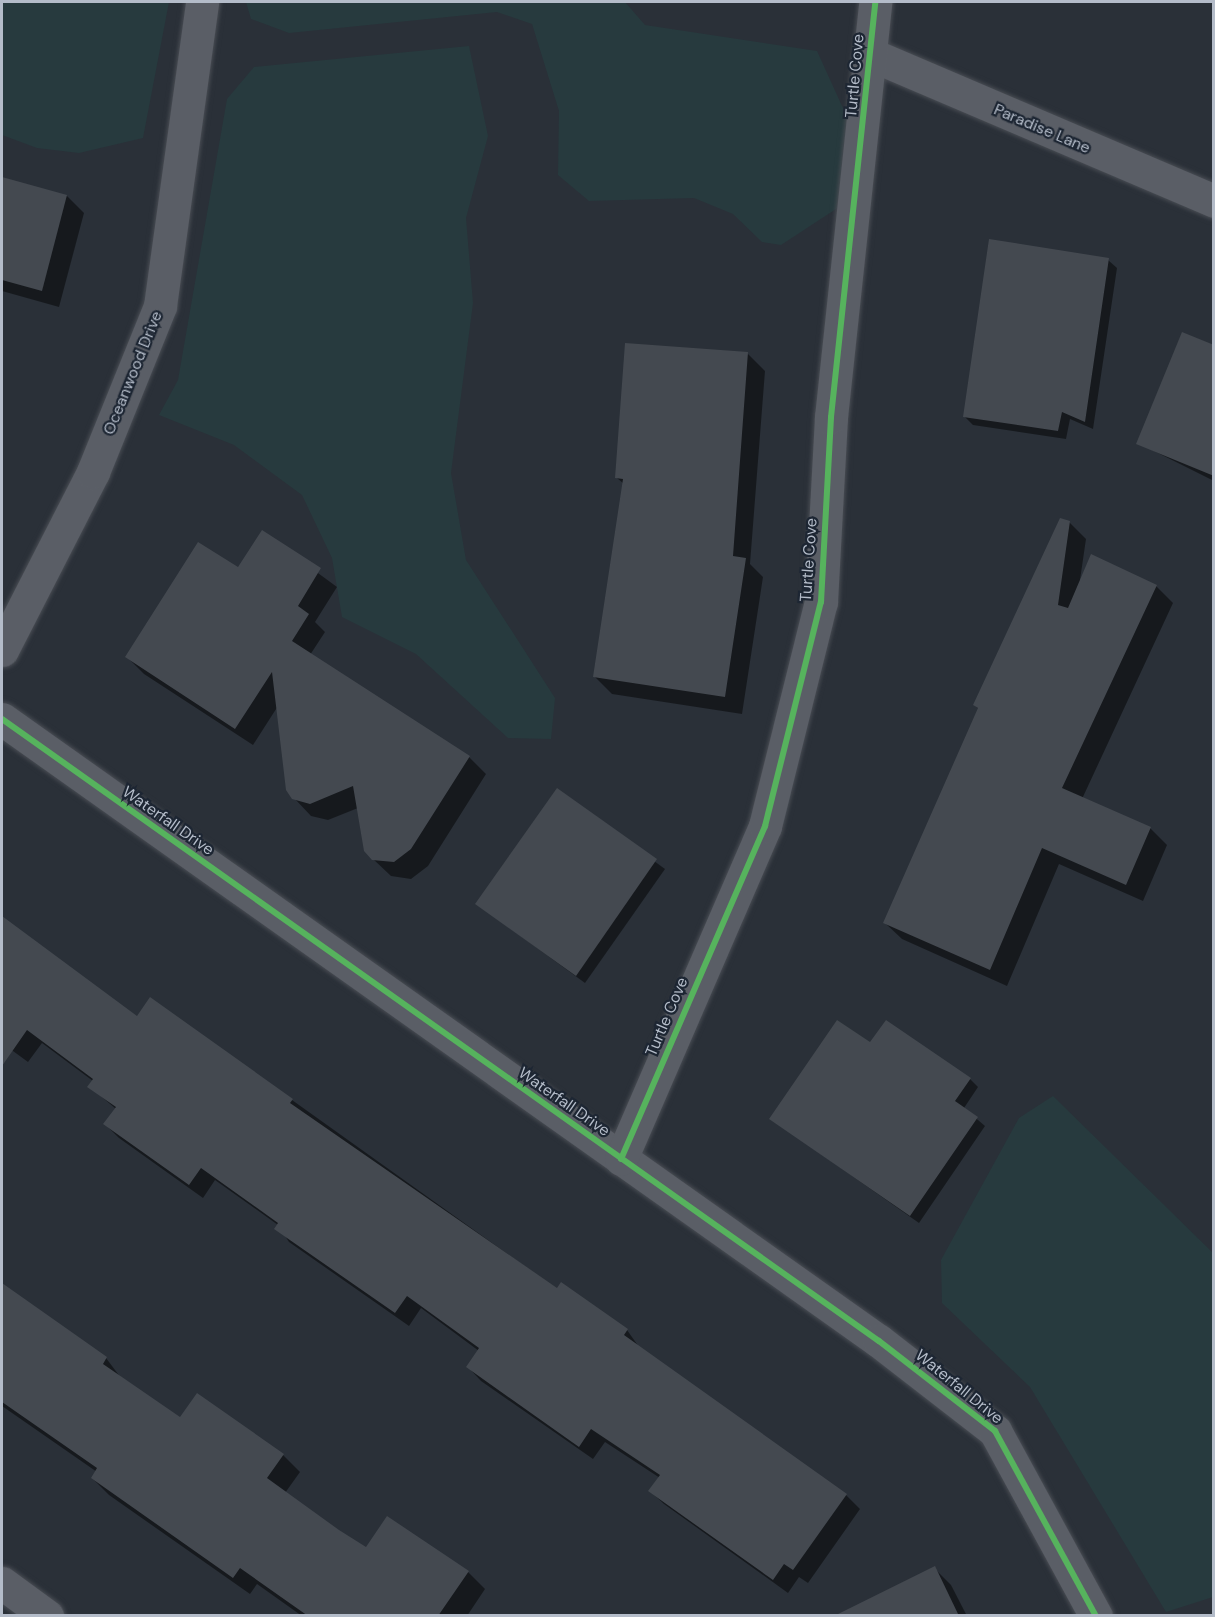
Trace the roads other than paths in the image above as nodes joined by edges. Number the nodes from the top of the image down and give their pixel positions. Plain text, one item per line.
1 (202, 2) edge
2 (874, 2) edge
3 (872, 55) junction
4 (1214, 201) edge
5 (2, 650) edge
6 (2, 719) edge
7 (621, 1159) junction
8 (2, 1583) edge
9 (47, 1616) edge
10 (1096, 1616) edge

1 - 5 street, Oceanwood Drive
2 - 3 street, Turtle Cove
3 - 4 street, Paradise Lane
3 - 7 street, Turtle Cove
6 - 7 street, Waterfall Drive
7 - 10 street, Waterfall Drive
8 - 9 street

